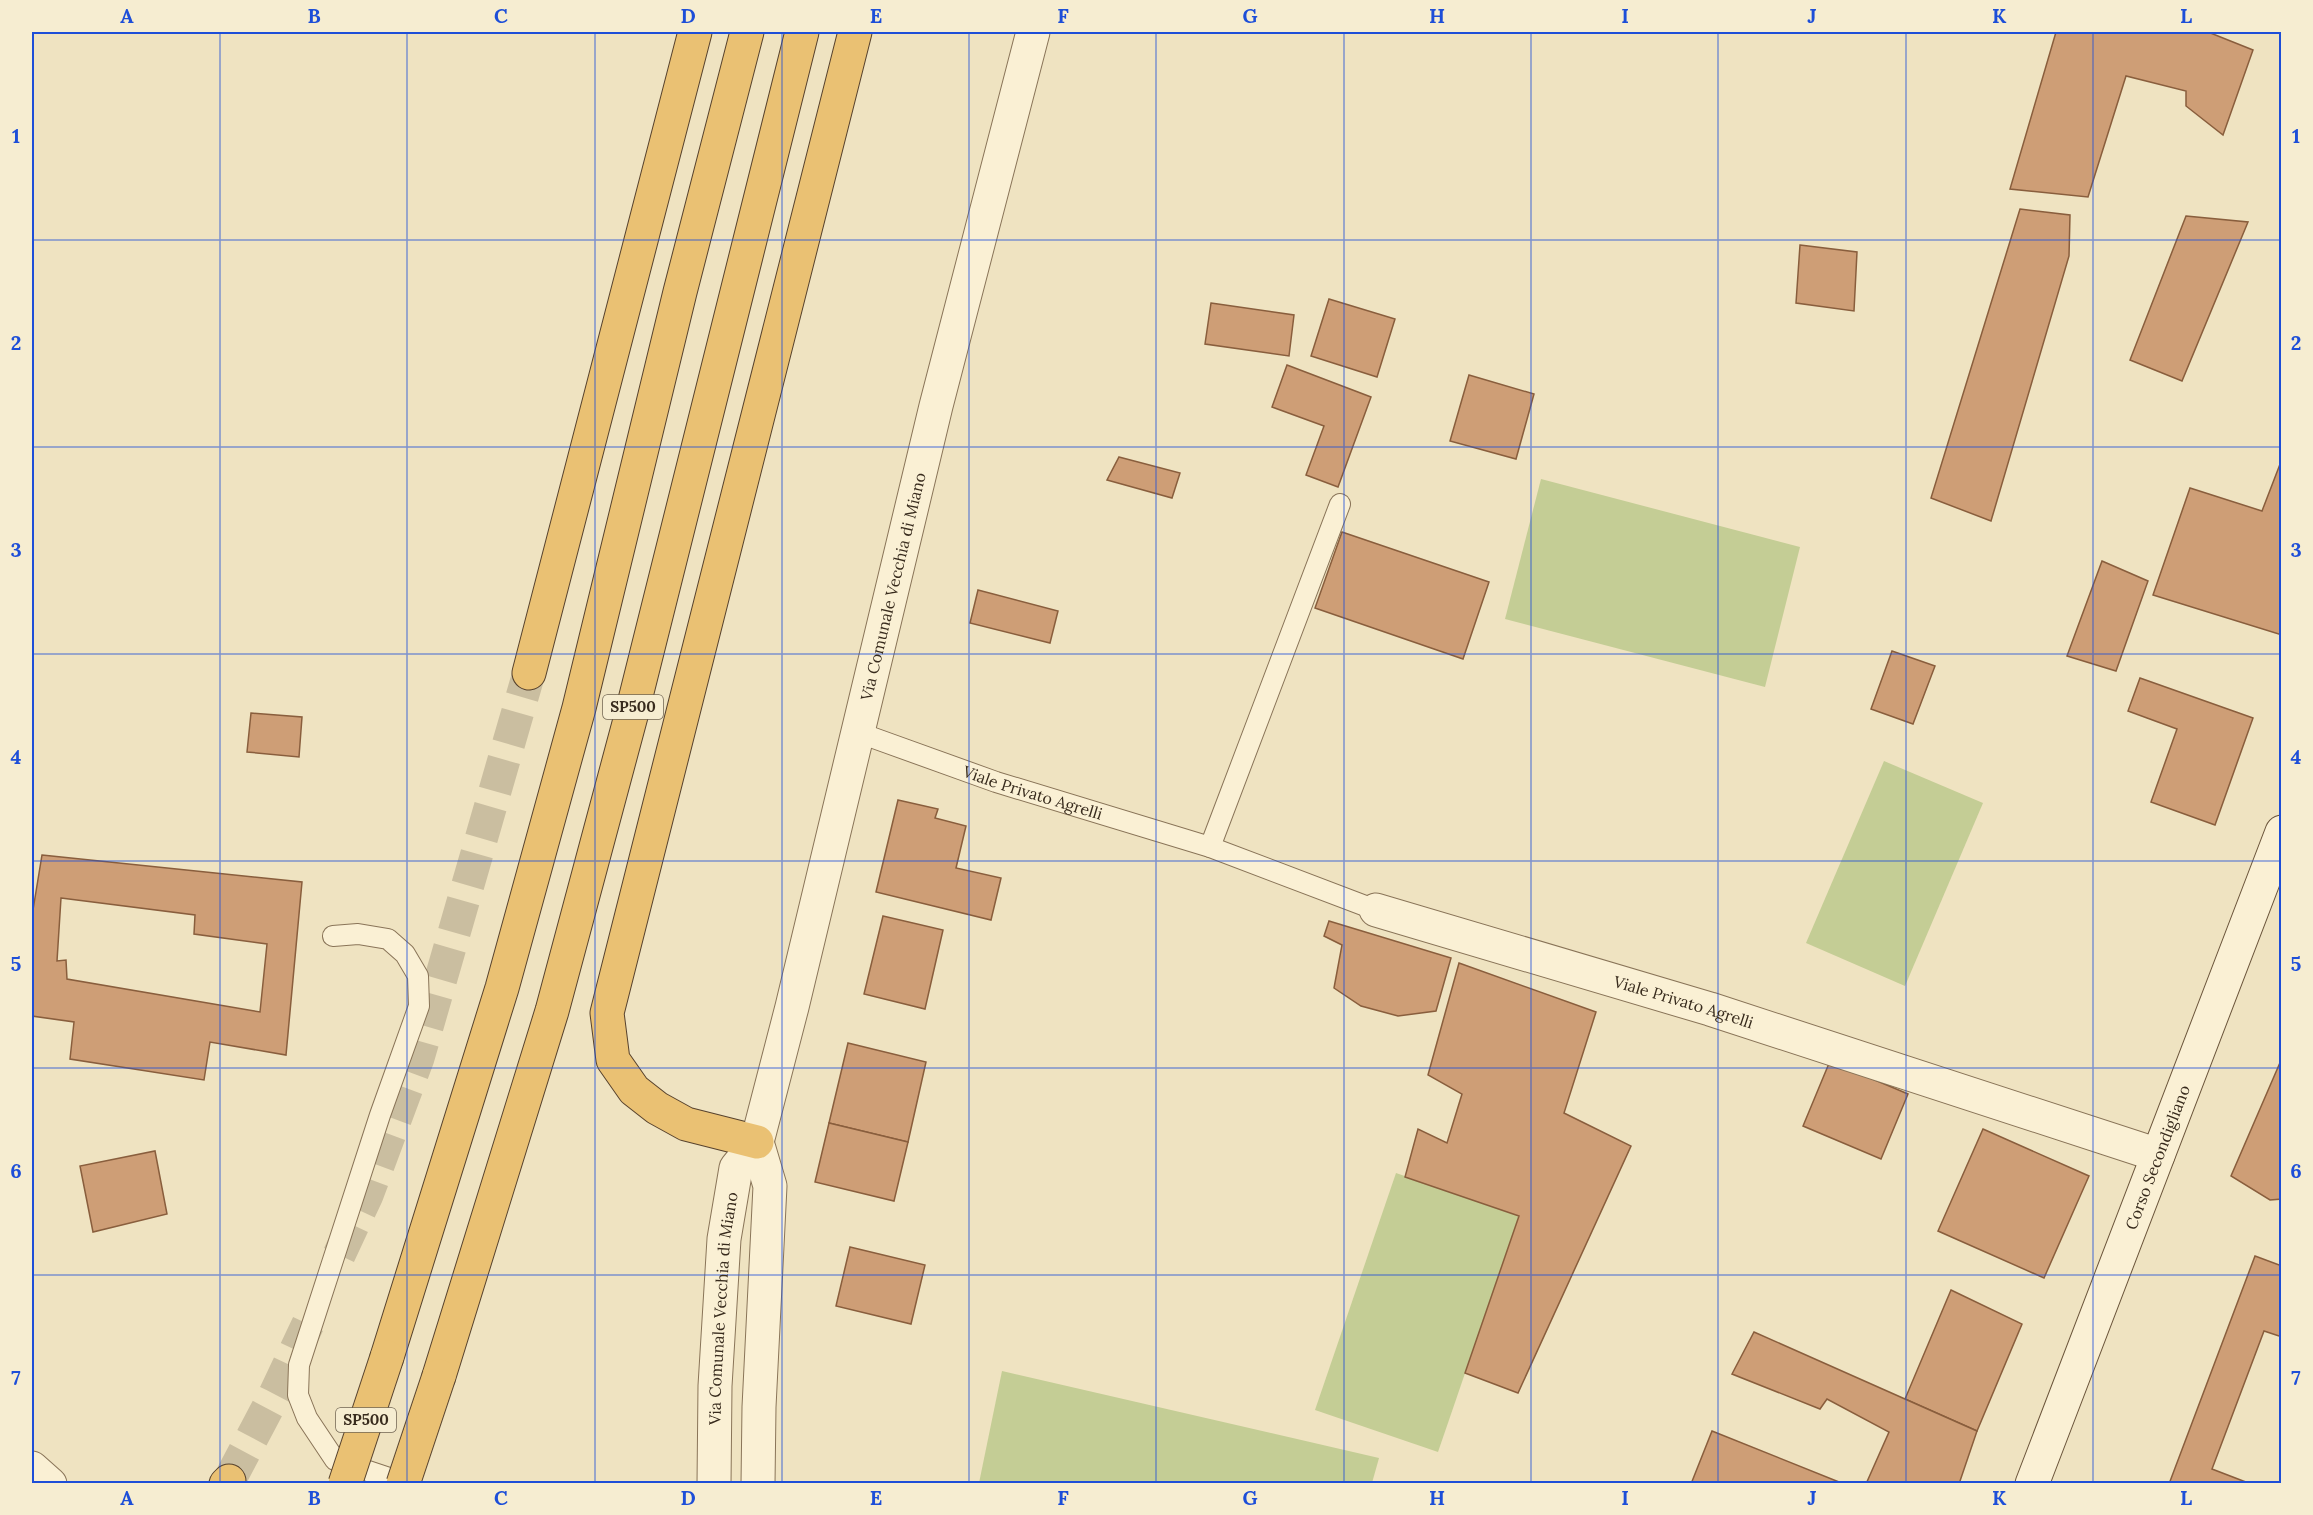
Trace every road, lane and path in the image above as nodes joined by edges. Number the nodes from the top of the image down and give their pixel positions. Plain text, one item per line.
1 (695, 32) edge
2 (747, 32) edge
3 (802, 32) edge
4 (855, 32) edge
5 (1033, 32) edge
6 (1340, 504) dead end
7 (529, 673) tunnel mouth
8 (857, 732) junction
9 (2282, 832) edge
10 (1210, 847) junction
11 (1376, 910) joint
12 (333, 936) dead end
13 (756, 1142) junction
14 (2158, 1155) junction
15 (32, 1468) edge
16 (50, 1484) edge
17 (345, 1484) edge
18 (405, 1484) edge
19 (714, 1484) edge
20 (758, 1484) edge
21 (2032, 1484) edge

1 - 7 highway
2 - 17 highway, SP500, bridge
3 - 18 highway, SP500, bridge
4 - 13 highway
5 - 8 street, Via Comunale Vecchia di Miano
6 - 10 lane
8 - 10 lane, Viale Privato Agrelli
8 - 13 street, Via Comunale Vecchia di Miano
9 - 14 street, Corso Secondigliano
10 - 11 lane, Viale Privato Agrelli
11 - 14 street, Viale Privato Agrelli
12 - 18 lane
13 - 19 street, Via Comunale Vecchia di Miano
13 - 20 street
14 - 21 street, Corso Secondigliano
15 - 16 street

